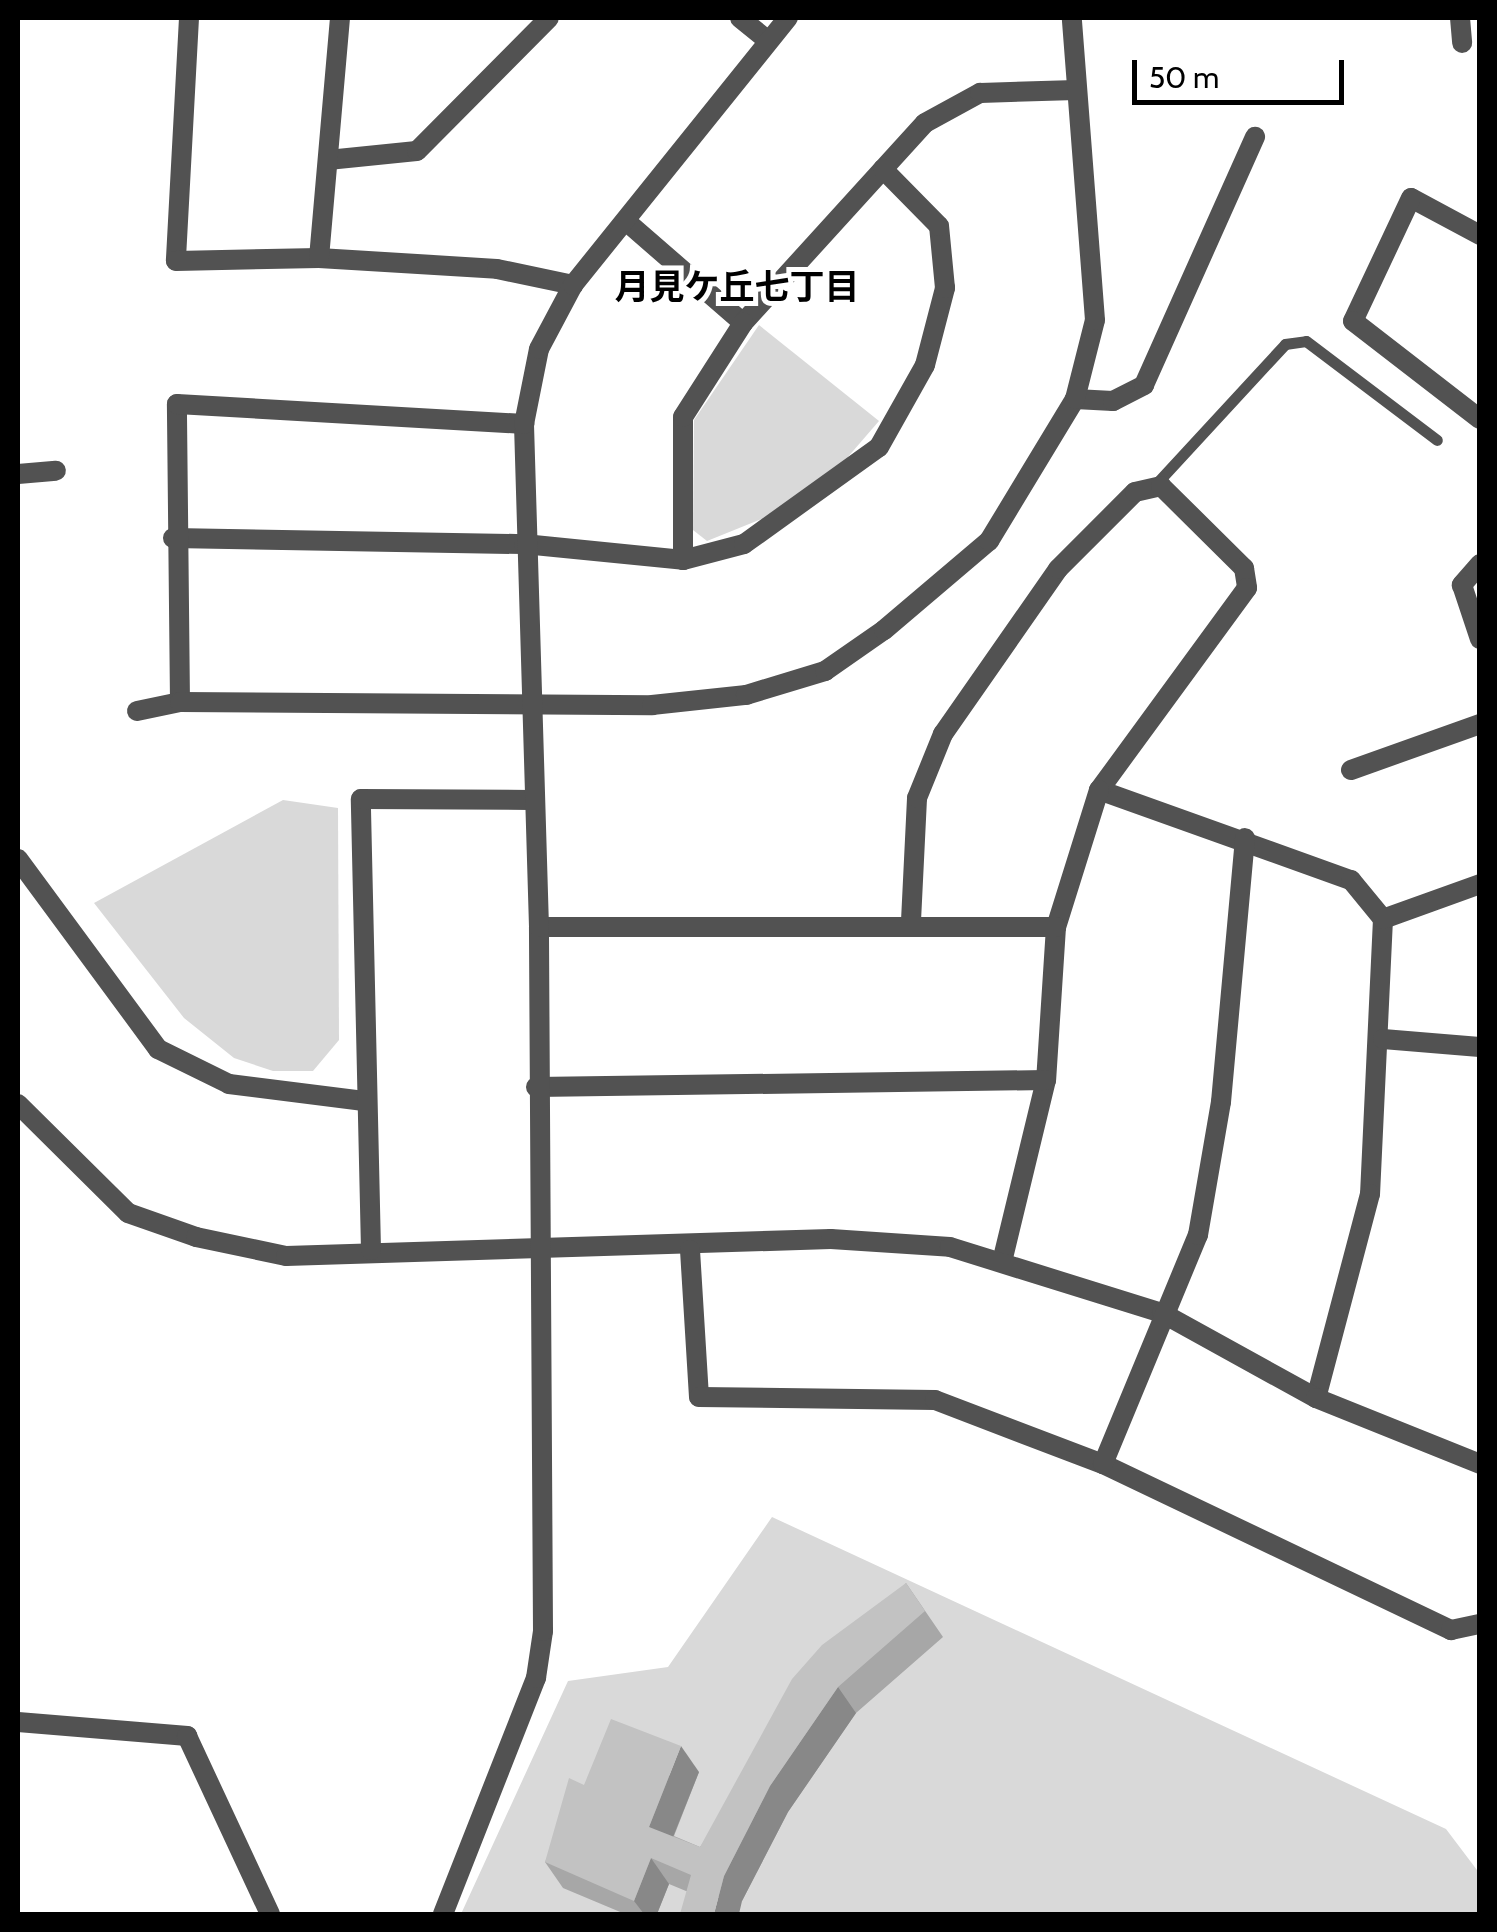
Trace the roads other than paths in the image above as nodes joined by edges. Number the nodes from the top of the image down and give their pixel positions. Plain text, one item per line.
1 (189, 18) edge
2 (340, 18) edge
3 (549, 18) edge
4 (740, 18) edge
5 (788, 18) edge
6 (1072, 18) edge
7 (1460, 18) edge
8 (767, 40) junction
9 (1462, 43) dead end
10 (1076, 90) junction
11 (1255, 137) dead end
12 (328, 160) junction
13 (883, 168) junction
14 (628, 222) junction
15 (1480, 235) edge
16 (320, 258) junction
17 (573, 285) junction
18 (743, 323) junction
19 (1076, 399) junction
20 (1480, 420) edge
21 (524, 424) junction
22 (1436, 440) dead end
23 (56, 472) dead end
24 (18, 474) edge
25 (1155, 485) junction
26 (173, 538) junction
27 (524, 544) junction
28 (683, 560) junction
29 (1480, 564) edge
30 (1480, 639) edge
31 (180, 702) junction
32 (532, 706) junction
33 (137, 711) dead end
34 (1480, 724) edge
35 (1351, 770) dead end
36 (1099, 790) junction
37 (531, 800) junction
38 (1245, 838) junction
39 (18, 859) edge
40 (1480, 884) edge
41 (1384, 919) junction
42 (911, 921) junction
43 (539, 927) junction
44 (1056, 927) junction
45 (1383, 1039) junction
46 (1480, 1047) edge
47 (1046, 1080) junction
48 (536, 1087) junction
49 (364, 1101) junction
50 (18, 1104) edge
51 (542, 1249) junction
52 (372, 1250) junction
53 (690, 1250) junction
54 (1004, 1258) junction
55 (1162, 1313) junction
56 (1316, 1398) junction
57 (1103, 1464) junction
58 (1480, 1464) edge
59 (1480, 1624) edge
60 (18, 1722) edge
61 (270, 1914) edge
62 (443, 1914) edge

1 - 16 street
2 - 12 street
3 - 12 street
4 - 8 street
5 - 8 street
6 - 10 street
7 - 9 street
8 - 14 street
10 - 13 street
10 - 19 street
11 - 19 street
12 - 16 street
13 - 18 street
13 - 28 street
14 - 17 street
14 - 18 street
15 - 20 street
16 - 17 street
17 - 21 street
18 - 28 street
19 - 32 street
21 - 26 street
21 - 27 street
22 - 25 lane
23 - 24 street
25 - 36 street
25 - 42 street
26 - 27 street
26 - 31 street
27 - 28 street
27 - 32 street
29 - 30 street
31 - 32 street
31 - 33 street
32 - 37 street
34 - 35 street
36 - 38 street
36 - 44 street
37 - 43 street
37 - 49 street
38 - 41 street
38 - 55 street
39 - 49 street
40 - 41 street
41 - 45 street
42 - 43 street
42 - 44 street
43 - 48 street
44 - 47 street
45 - 46 street
45 - 56 street
47 - 48 street
47 - 54 street
48 - 51 street
49 - 52 street
50 - 52 street
51 - 52 street
51 - 53 street
51 - 62 street
53 - 54 street
53 - 57 street
54 - 55 street
55 - 56 street
55 - 57 street
56 - 58 street
57 - 59 street
60 - 61 street

